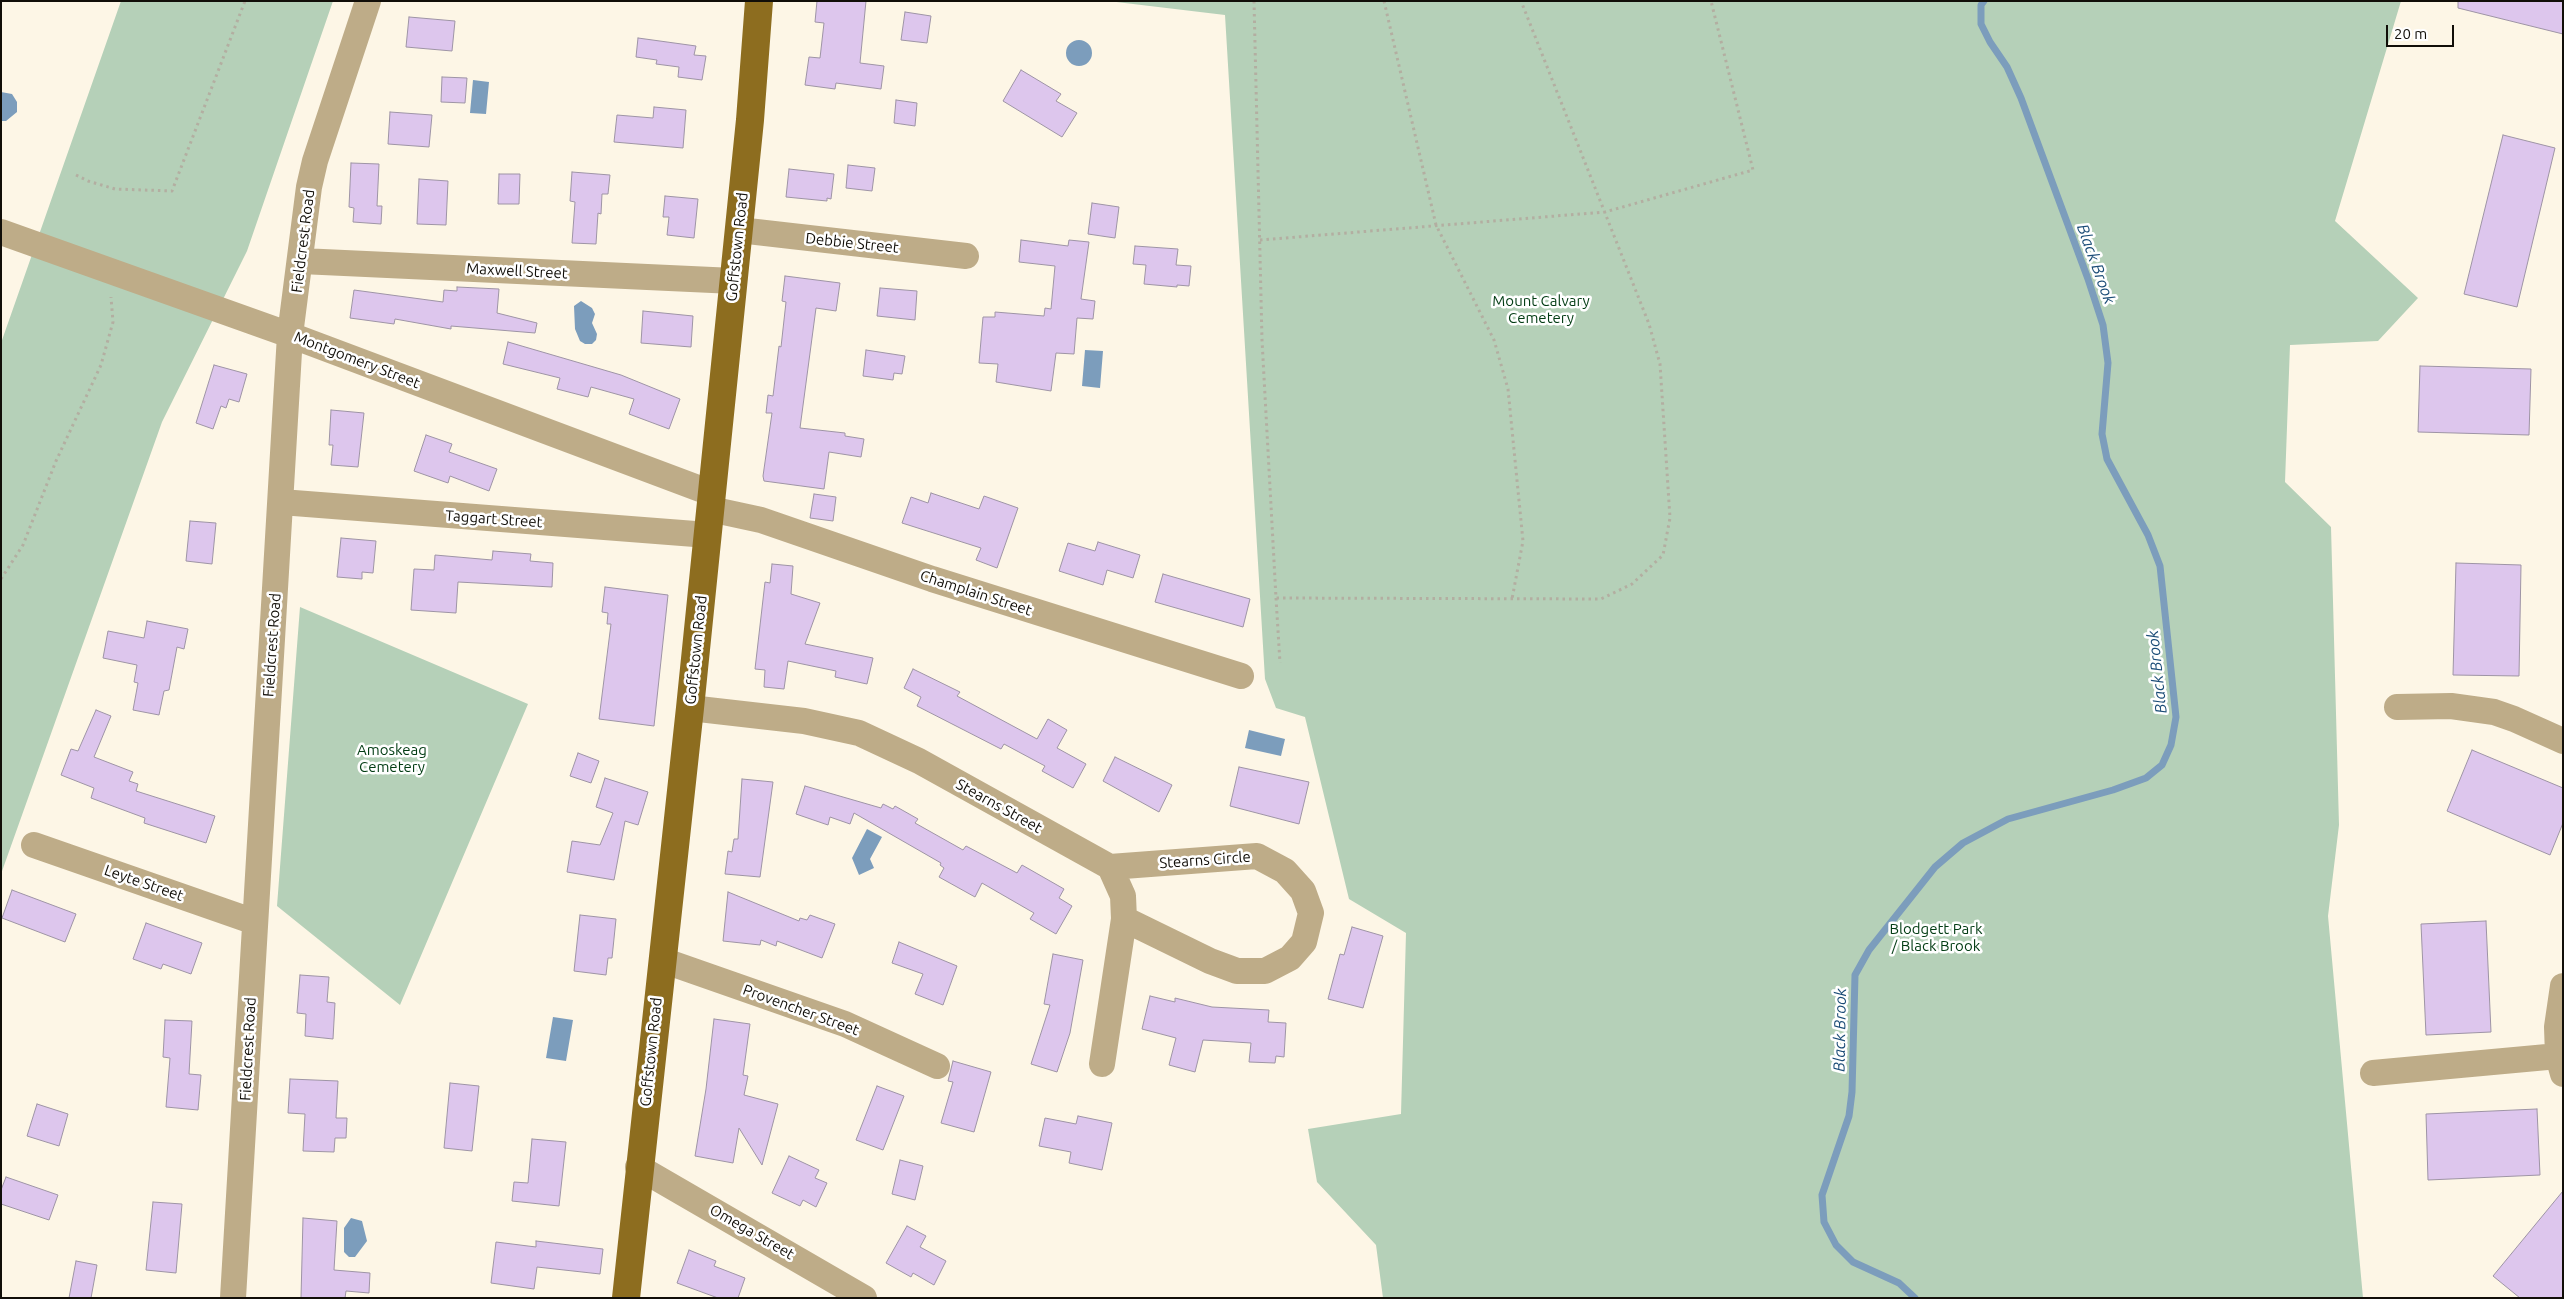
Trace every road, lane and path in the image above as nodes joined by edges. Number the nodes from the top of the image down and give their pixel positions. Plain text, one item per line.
1 (245, 1) edge
2 (368, 1) edge
3 (759, 1) edge
4 (1254, 1) edge
5 (1384, 1) edge
6 (1521, 1) edge
7 (1712, 1) edge
8 (76, 175) dead end
9 (1605, 212) junction
10 (1436, 225) junction
11 (739, 230) junction
12 (1, 232) edge
13 (1260, 240) junction
14 (966, 256) dead end
15 (301, 261) junction
16 (110, 271) junction
17 (734, 281) junction
18 (290, 336) junction
19 (281, 502) junction
20 (710, 512) junction
21 (1, 579) edge
22 (1276, 598) junction
23 (1512, 598) junction
24 (1280, 663) dead end
25 (1241, 676) dead end
26 (2397, 707) dead end
27 (690, 708) junction
28 (2563, 741) edge
29 (34, 845) dead end
30 (1110, 867) junction
31 (1124, 919) junction
32 (255, 922) junction
33 (662, 960) junction
34 (2563, 986) edge
35 (1102, 1064) dead end
36 (2560, 1065) edge
37 (936, 1066) dead end
38 (2373, 1073) dead end
39 (638, 1166) junction
40 (232, 1298) edge
41 (626, 1298) edge
42 (864, 1298) edge

1 - 8 path
2 - 15 street, Fieldcrest Road
3 - 11 main road, Goffstown Road
4 - 13 path
5 - 10 path
6 - 9 path
7 - 9 path
9 - 10 path
9 - 23 path
10 - 13 path
10 - 23 path
11 - 14 street, Debbie Street
11 - 17 main road, Goffstown Road
12 - 16 street, Montgomery Street
13 - 22 path
15 - 17 street, Maxwell Street
15 - 18 street, Fieldcrest Road
16 - 18 street, Montgomery Street
16 - 21 path
17 - 20 main road, Goffstown Road
18 - 19 street, Fieldcrest Road
18 - 20 street, Montgomery Street
19 - 20 street, Taggart Street
19 - 32 street, Fieldcrest Road
20 - 25 street, Champlain Street
20 - 27 main road, Goffstown Road
22 - 23 path
22 - 24 path
26 - 28 street
27 - 30 street, Stearns Street
27 - 33 main road, Goffstown Road
29 - 32 street, Leyte Street
30 - 31 street
30 - 31 street, Stearns Circle
31 - 35 street
32 - 40 street, Fieldcrest Road
33 - 37 street, Provencher Street
33 - 39 main road, Goffstown Road
34 - 36 street
36 - 38 street
39 - 41 main road, Goffstown Road
39 - 42 street, Omega Street

